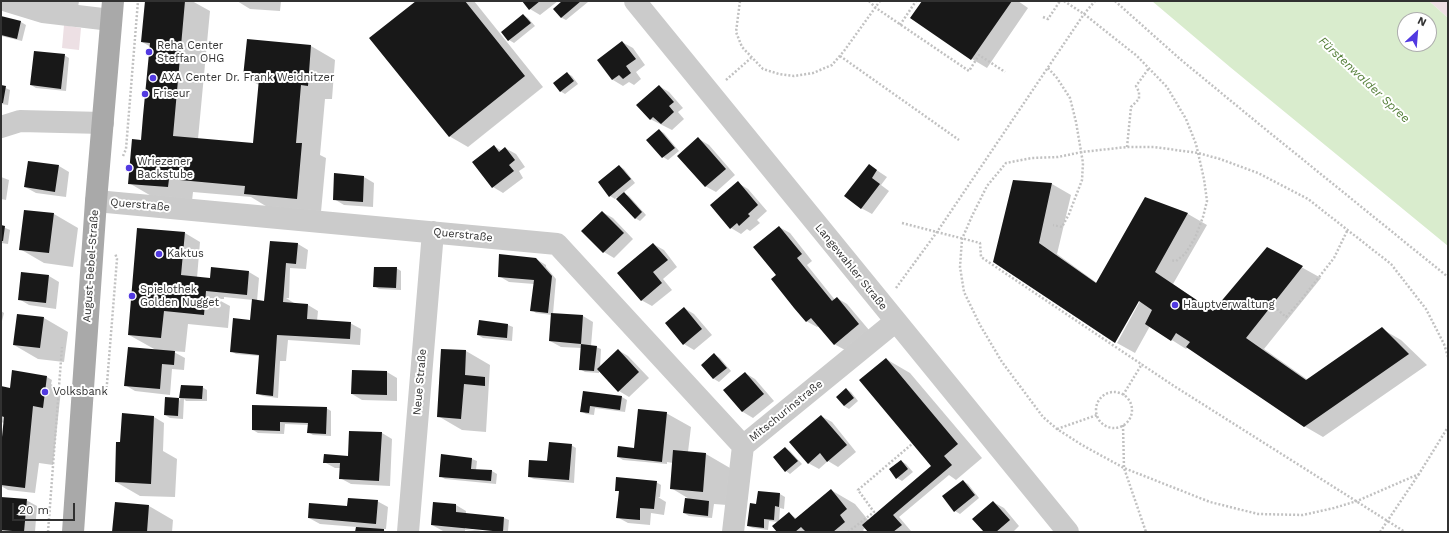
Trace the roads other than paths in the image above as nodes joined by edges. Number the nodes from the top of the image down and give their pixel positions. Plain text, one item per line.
1 (8, 1) edge
2 (635, 1) edge
3 (112, 11) edge
4 (103, 123) junction
5 (1, 127) edge
6 (96, 201) junction
7 (432, 232) junction
8 (896, 321) junction
9 (743, 446) junction
10 (73, 532) edge
11 (408, 532) edge
12 (734, 532) edge
13 (1068, 532) edge

1 - 3 street
2 - 8 street, Langewahler Straße
3 - 4 main road, August-Bebel-Straße
4 - 5 street
4 - 6 main road, August-Bebel-Straße
6 - 7 street, Querstraße
6 - 10 main road, August-Bebel-Straße
7 - 9 street, Querstraße
7 - 11 street, Neue Straße
8 - 9 street, Mitschurinstraße
8 - 13 street, Langewahler Straße
9 - 12 street, Mitschurinstraße

